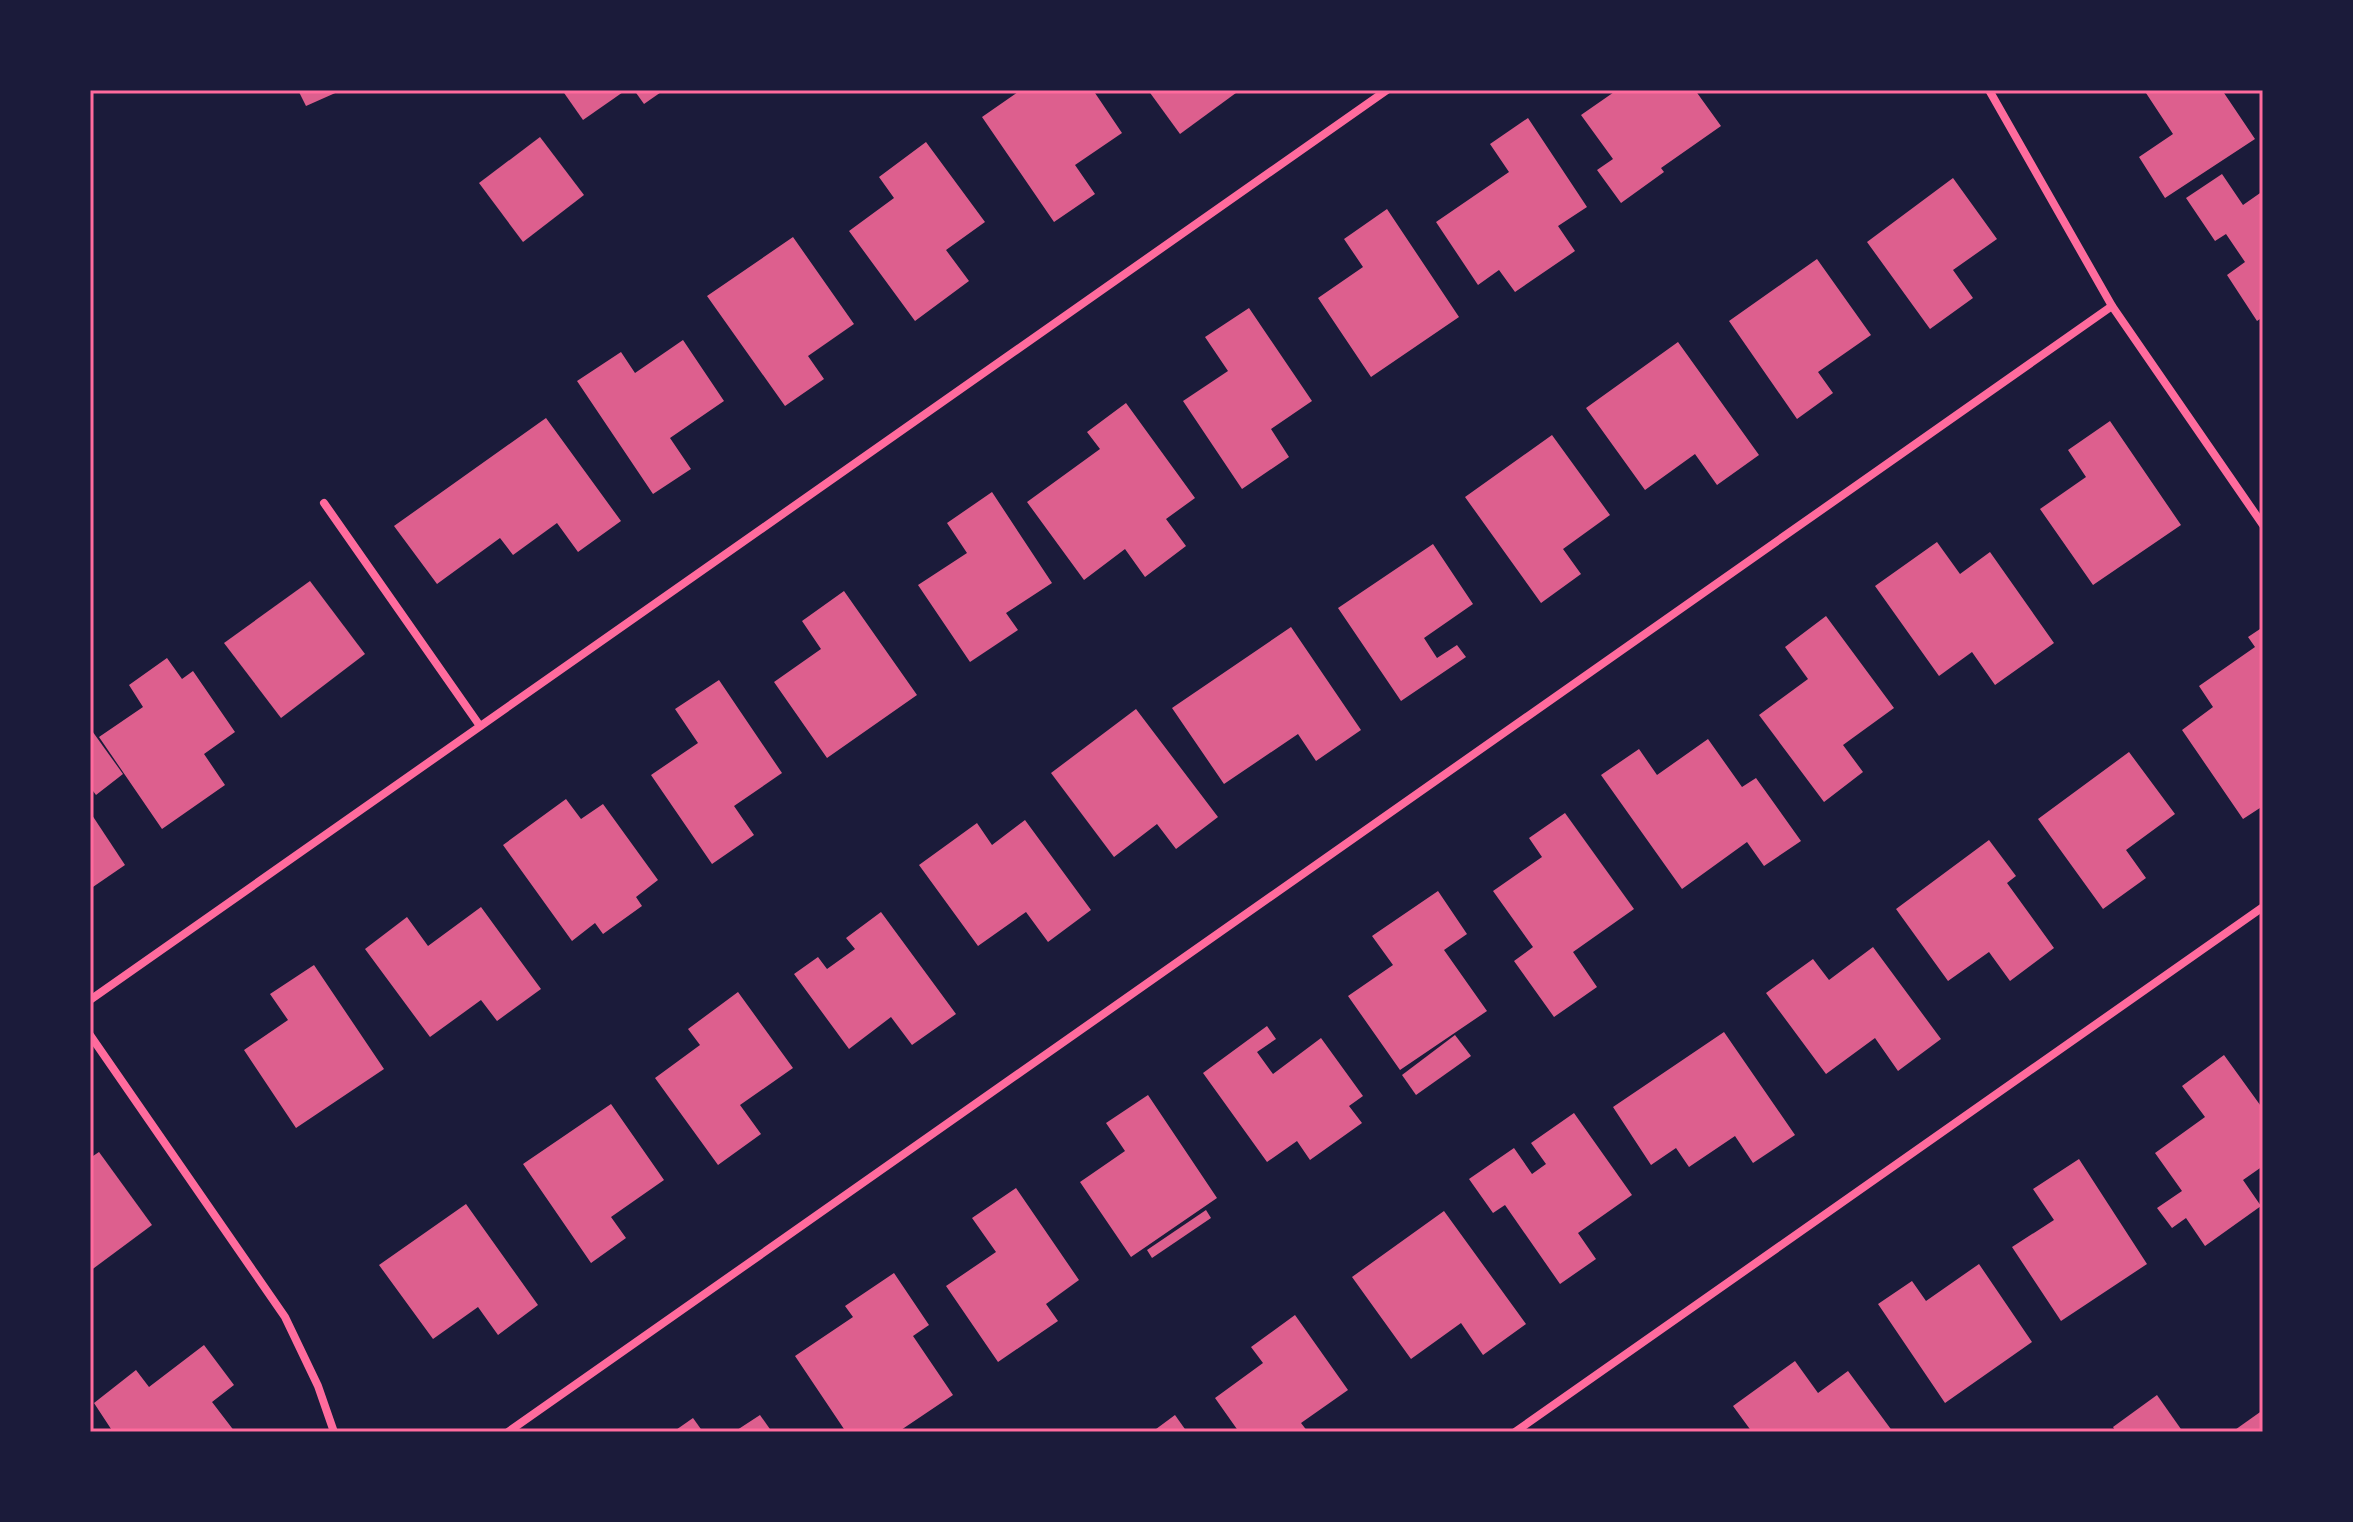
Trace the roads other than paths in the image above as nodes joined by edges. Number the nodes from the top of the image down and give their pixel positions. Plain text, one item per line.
1 (1387, 90) edge
2 (1989, 90) edge
3 (2112, 306) junction
4 (324, 503) dead end
5 (2263, 525) edge
6 (480, 726) junction
7 (2263, 907) edge
8 (90, 1000) edge
9 (90, 1035) edge
10 (334, 1432) edge
11 (508, 1432) edge
12 (1515, 1432) edge

1 - 6 street
2 - 3 street
3 - 5 street
3 - 11 street
4 - 6 street
6 - 8 street
7 - 12 street
9 - 10 street

